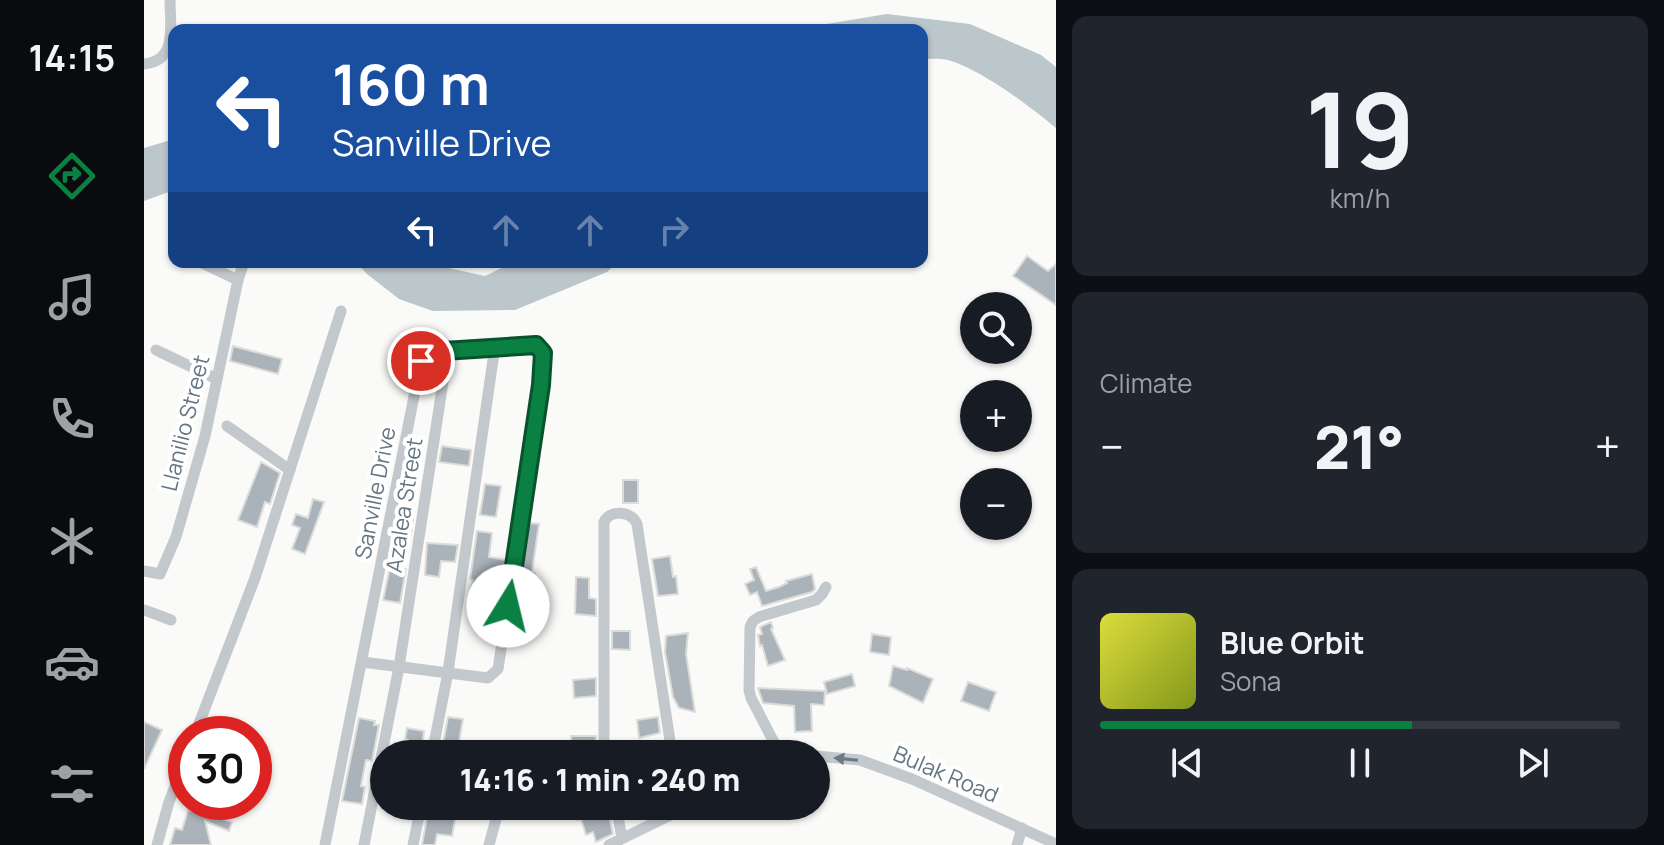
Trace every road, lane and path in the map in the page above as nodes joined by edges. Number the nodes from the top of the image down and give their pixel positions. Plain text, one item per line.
1 (170, 0) edge
2 (170, 24) edge
3 (168, 49) edge
4 (144, 64) edge
5 (213, 268) edge
6 (242, 268) edge
7 (238, 280) junction
8 (341, 311) dead end
9 (495, 346) junction
10 (156, 350) dead end
11 (448, 350) junction
12 (217, 379) junction
13 (227, 426) dead end
14 (290, 470) junction
15 (144, 571) edge
16 (826, 587) dead end
17 (144, 610) edge
18 (171, 620) dead end
19 (362, 662) junction
20 (399, 667) junction
21 (448, 672) junction
22 (202, 716) edge
23 (435, 740) edge
24 (604, 740) edge
25 (670, 740) edge
26 (771, 740) edge
27 (830, 757) edge
28 (168, 806) edge
29 (418, 820) edge
30 (496, 820) edge
31 (619, 820) edge
32 (659, 820) edge
33 (1022, 828) junction
34 (622, 838) junction
35 (1056, 844) edge
36 (157, 845) edge
37 (325, 845) edge
38 (364, 845) edge
39 (413, 845) edge
40 (489, 845) edge
41 (609, 845) edge
42 (1017, 845) edge

1 - 2 street
3 - 4 street
5 - 7 street
6 - 7 street, Llanilio Street
7 - 12 street, Llanilio Street
8 - 14 street
9 - 11 street, Sanville Drive
9 - 21 street
9 - 21 street, Sanville Drive
10 - 12 street
11 - 19 street, Sanville Drive
11 - 20 street, Azalea Street
12 - 15 street, Llanilio Street
13 - 14 street
14 - 22 street
16 - 26 street
17 - 18 street
19 - 20 street
19 - 37 street, Sanville Drive
20 - 21 street
20 - 38 street, Azalea Street
21 - 23 street
24 - 25 street
33 -> 27 street, Bulak Road
28 - 36 street
29 - 39 street
30 - 40 street
31 - 34 street
32 - 34 street
33 - 35 street, Bulak Road
33 - 42 street
34 - 41 street

